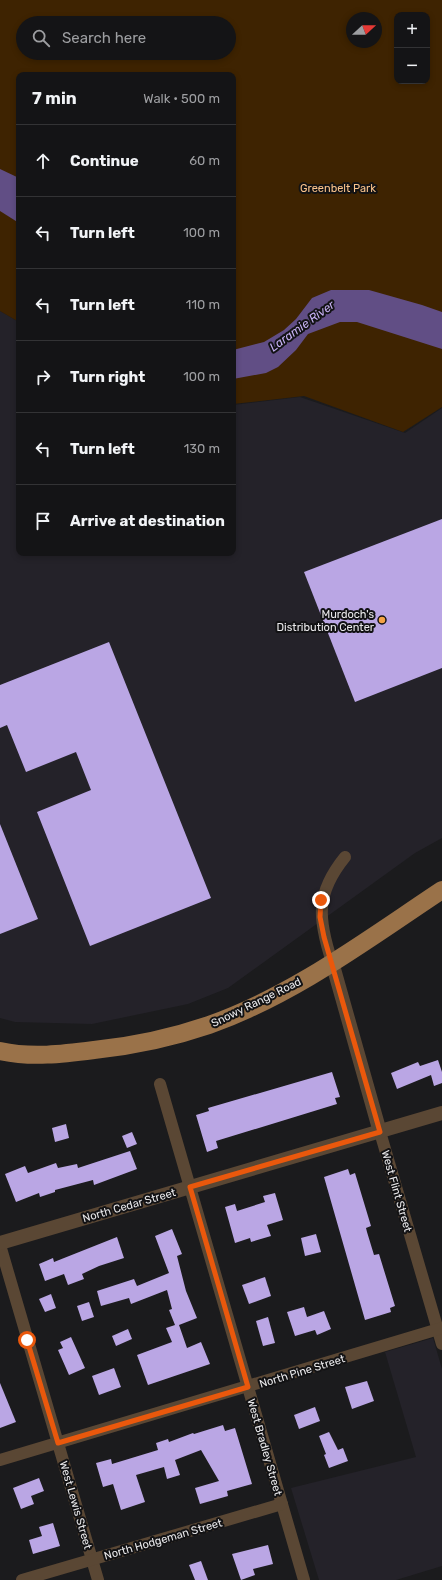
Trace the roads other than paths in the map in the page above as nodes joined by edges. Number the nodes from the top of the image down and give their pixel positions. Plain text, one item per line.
1 (345, 857) dead end
2 (442, 890) edge
3 (332, 962) junction
4 (0, 1051) edge
5 (160, 1084) dead end
6 (442, 1113) edge
7 (380, 1132) junction
8 (190, 1187) junction
9 (0, 1244) edge
10 (440, 1329) edge
11 (442, 1344) edge
12 (248, 1387) junction
13 (58, 1443) junction
14 (0, 1460) edge
15 (282, 1504) junction
16 (92, 1560) junction
17 (22, 1580) edge
18 (98, 1580) edge
19 (304, 1580) edge

1 - 3 street, West Flint Street
2 - 3 main road, Snowy Range Road
3 - 4 main road, Snowy Range Road
3 - 7 street, West Flint Street
5 - 8 street, West Bradley Street
6 - 7 street, North Cedar Street
7 - 8 street, North Cedar Street
7 - 10 street, West Flint Street
8 - 9 street, North Cedar Street
8 - 12 street, West Bradley Street
9 - 13 street, West Lewis Street
10 - 11 street, West Flint Street
10 - 12 street, North Pine Street
12 - 13 street, North Pine Street
12 - 15 street, West Bradley Street
13 - 14 street, North Pine Street
13 - 16 street, West Lewis Street
15 - 16 street, North Hodgeman Street
15 - 19 street, West Bradley Street
16 - 17 street, North Hodgeman Street
16 - 18 street, West Lewis Street

